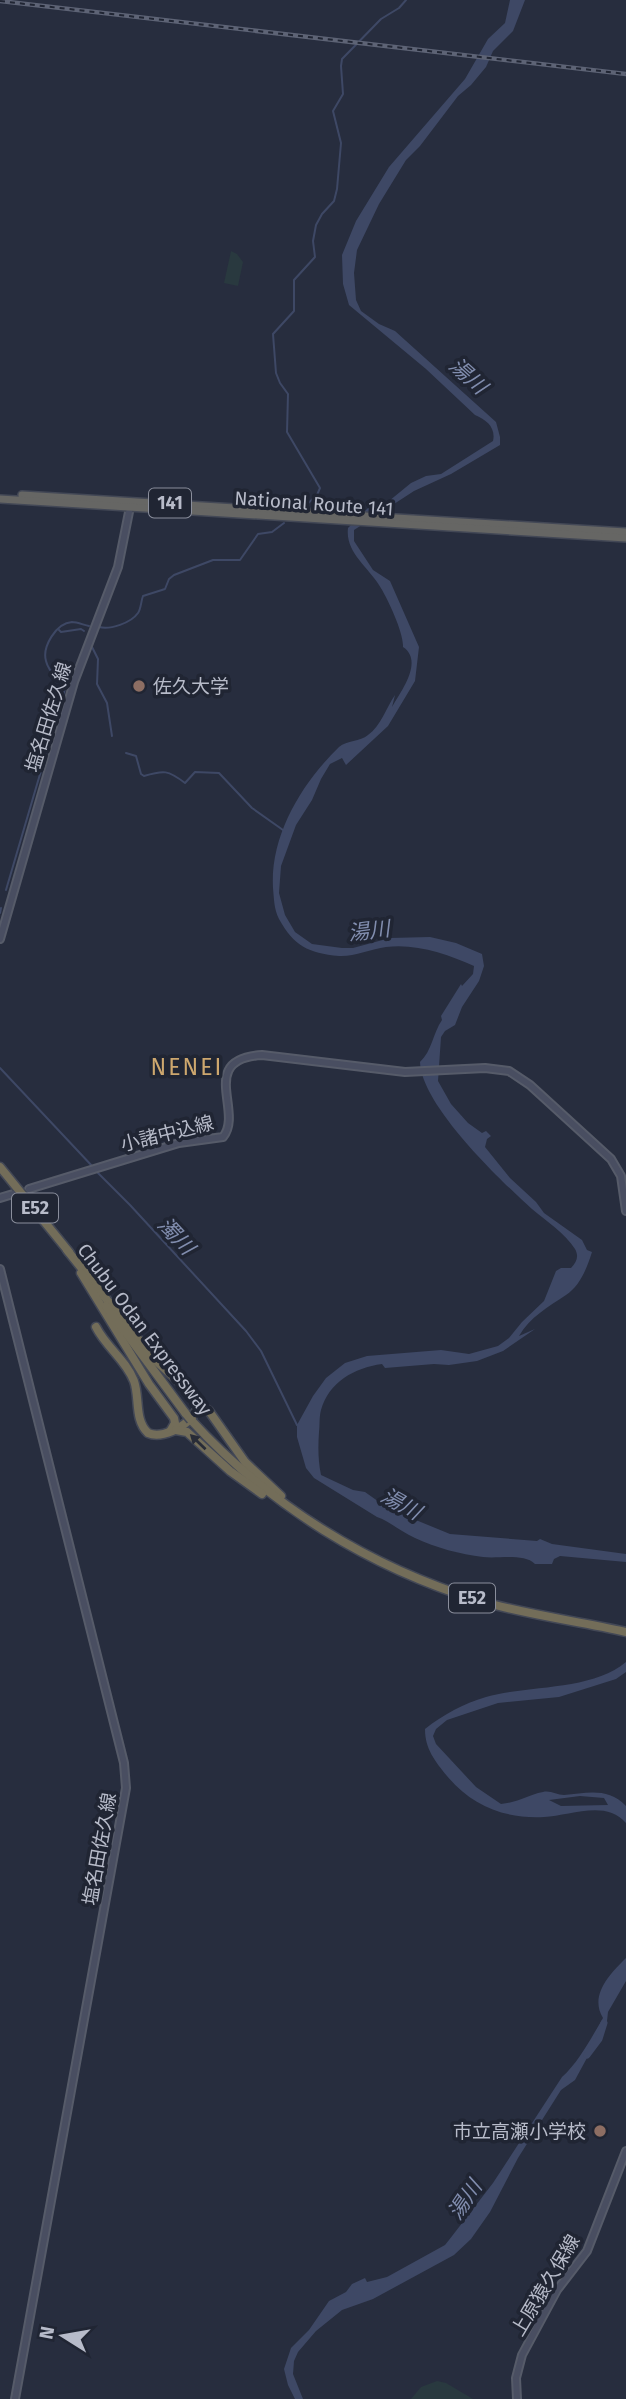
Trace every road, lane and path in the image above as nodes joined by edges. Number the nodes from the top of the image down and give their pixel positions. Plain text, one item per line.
1 (0, 497) edge
2 (130, 507) junction
3 (340, 517) junction
4 (388, 520) junction
5 (626, 532) edge
6 (626, 538) edge
7 (0, 939) edge
8 (0, 1167) edge
9 (29, 1189) dead end
10 (13, 1194) dead end
11 (0, 1198) edge
12 (626, 1211) edge
13 (67, 1250) junction
14 (73, 1260) junction
15 (0, 1269) edge
16 (96, 1326) dead end
17 (199, 1407) junction
18 (172, 1431) junction
19 (312, 1523) junction
20 (334, 1536) junction
21 (623, 1631) edge
22 (626, 2151) edge
23 (15, 2399) edge
24 (517, 2399) edge

1 - 2 highway, National Route 141 / 141
1 - 3 highway, National Route 141 / 141
2 - 3 highway, National Route 141 / 141
2 - 7 main road, 塩名田佐久線
3 - 4 highway, National Route 141 / 141
4 - 5 highway, National Route 141 / 141
4 - 6 highway, National Route 141 / 141
8 - 13 highway, Chubu Odan Expressway / E52
9 - 12 main road, 小諸中込線
10 - 11 main road
13 - 14 highway, Chubu Odan Expressway / E52
13 - 17 highway
14 - 18 highway
14 - 19 highway, Chubu Odan Expressway / E52
15 - 23 main road, 塩名田佐久線
16 - 18 highway
17 - 18 highway
17 - 19 highway
20 -> 18 highway
19 - 20 highway, Chubu Odan Expressway / E52
20 - 21 highway, Chubu Odan Expressway / E52
22 - 24 main road, 上原猿久保線

